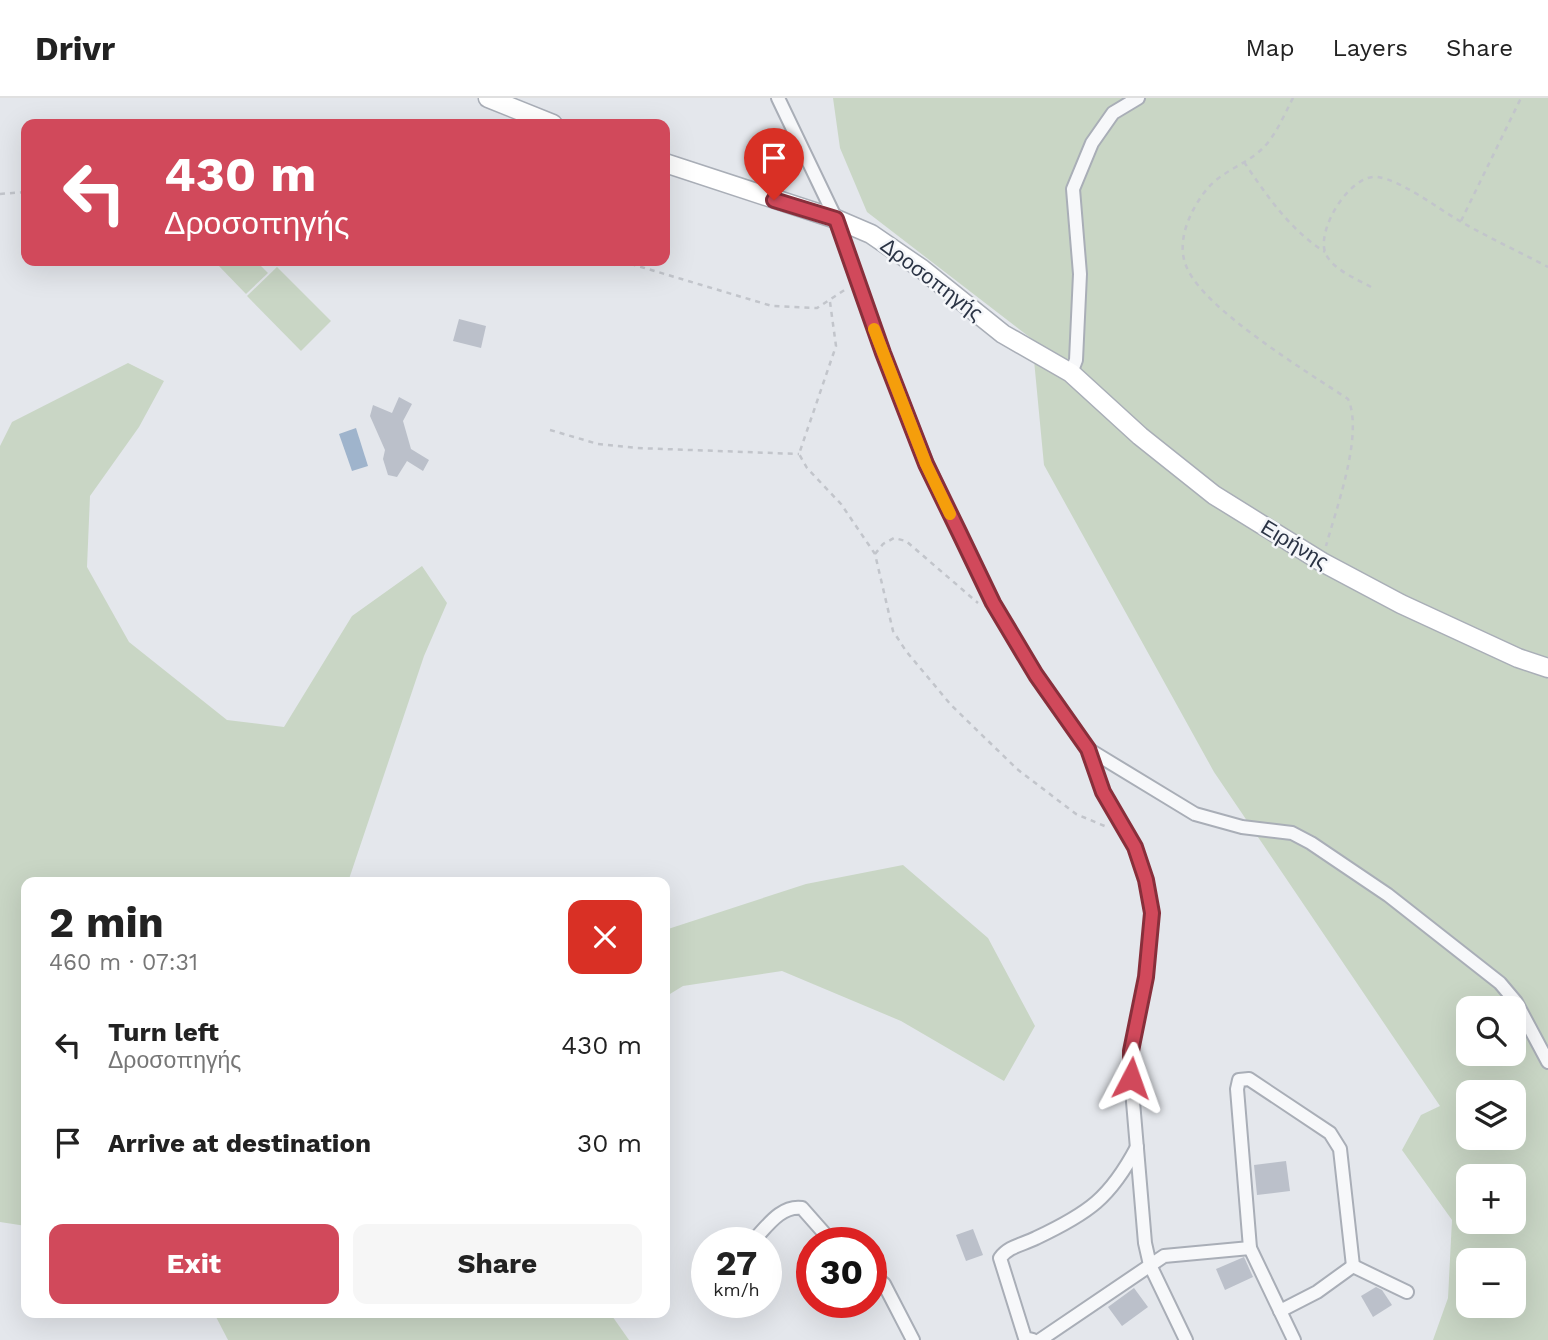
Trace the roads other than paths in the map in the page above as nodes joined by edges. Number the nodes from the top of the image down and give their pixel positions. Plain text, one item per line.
1 (488, 98) edge
2 (778, 98) edge
3 (1138, 98) edge
4 (540, 119) edge
5 (670, 165) edge
6 (836, 219) junction
7 (1071, 373) junction
8 (1548, 668) edge
9 (1088, 749) junction
10 (1548, 1062) edge
11 (1138, 1146) junction
12 (767, 1227) edge
13 (819, 1227) edge
14 (1250, 1248) junction
15 (1150, 1265) junction
16 (1353, 1266) junction
17 (887, 1290) edge
18 (1407, 1292) dead end
19 (1280, 1311) junction
20 (913, 1340) edge
21 (1033, 1340) edge
22 (1040, 1340) edge
23 (1186, 1340) edge
24 (1294, 1340) edge

1 - 4 street
2 - 6 street
3 - 7 street
5 - 6 street, Δροσοπηγής
6 - 7 street, Δροσοπηγής
6 - 9 street
7 - 8 street, Ειρήνης
9 - 10 street
9 - 11 street
11 - 15 street
11 - 21 street
12 - 13 street
14 - 15 street
14 - 16 street
14 - 19 street
15 - 22 street
15 - 23 street
16 - 18 street
16 - 19 street
17 - 20 street
19 - 24 street

